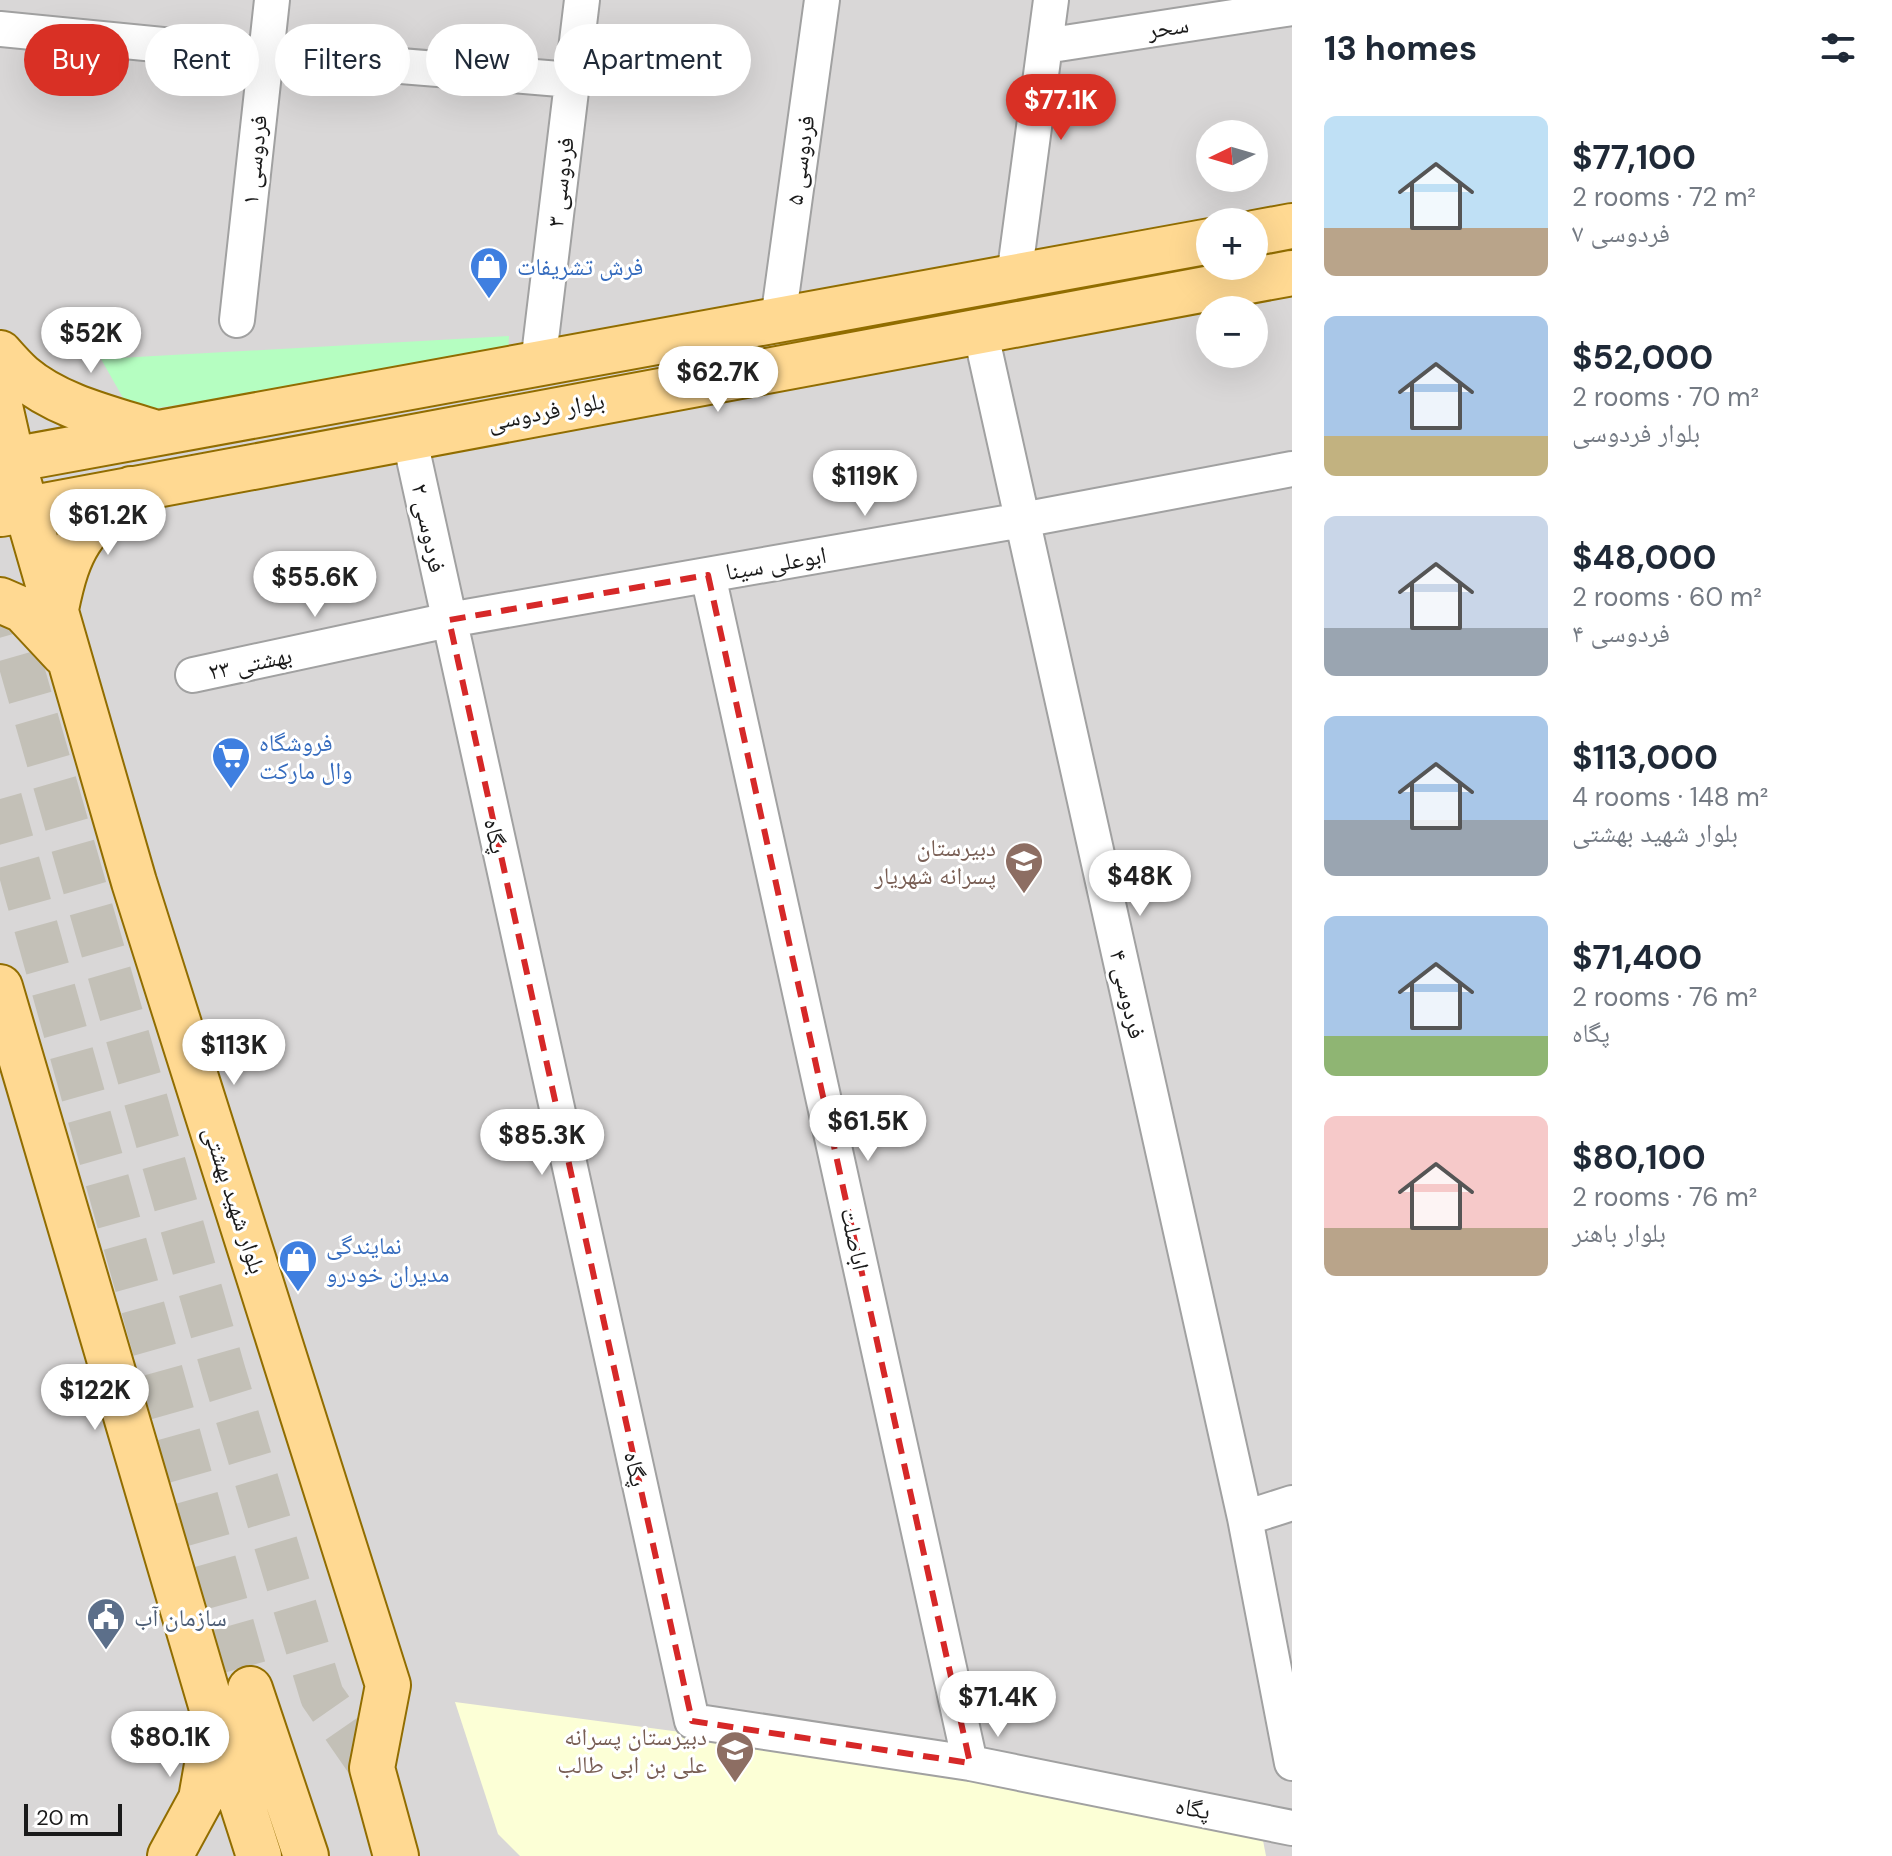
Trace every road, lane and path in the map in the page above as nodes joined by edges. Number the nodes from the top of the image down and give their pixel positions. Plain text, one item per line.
1 (272, 0) edge
2 (582, 0) edge
3 (822, 0) edge
4 (1051, 0) edge
5 (1292, 8) edge
6 (579, 24) edge
7 (0, 29) edge
8 (1045, 46) junction
9 (266, 55) junction
10 (554, 79) edge
11 (570, 96) edge
12 (1292, 226) edge
13 (1268, 230) edge
14 (1196, 244) edge
15 (1292, 273) edge
16 (1014, 277) junction
17 (237, 320) dead end
18 (778, 320) junction
19 (980, 330) junction
20 (0, 353) edge
21 (538, 364) junction
22 (0, 406) edge
23 (159, 433) junction
24 (409, 436) junction
25 (6, 460) edge
26 (1292, 469) edge
27 (131, 489) junction
28 (14, 511) edge
29 (1022, 520) junction
30 (708, 575) junction
31 (0, 600) edge
32 (56, 609) junction
33 (449, 620) junction
34 (71, 662) junction
35 (193, 675) dead end
36 (0, 987) edge
37 (1292, 1503) edge
38 (1245, 1518) junction
39 (250, 1689) tunnel mouth
40 (215, 1719) junction
41 (970, 1763) junction
42 (1292, 1763) edge
43 (1292, 1828) edge
44 (170, 1856) edge
45 (259, 1856) edge
46 (306, 1856) edge
47 (396, 1856) edge

1 - 9 street, فردوسی ۱
2 - 6 street, فردوسی ۳
3 - 18 street, فردوسی ۵
4 - 8 street
5 - 8 street, سحر
7 - 9 street
8 - 16 street
9 - 10 street
9 - 17 street, فردوسی ۱
11 - 21 street, فردوسی ۳
12 - 13 main road
14 - 16 main road, بلوار فردوسی
15 - 19 main road, بلوار فردوسی
16 - 18 main road, بلوار فردوسی
18 - 21 main road, بلوار فردوسی
19 - 24 main road, بلوار فردوسی
19 - 29 street, فردوسی ۴
20 - 23 main road
21 - 23 main road, بلوار فردوسی
22 - 25 main road, بلوار شهید بهشتی
23 - 25 main road, بلوار فردوسی
24 - 27 main road, بلوار فردوسی
24 - 33 street, فردوسی ۲
25 - 28 main road, بلوار شهید بهشتی
26 - 29 street, ابوعلی سینا
27 - 28 main road, بلوار فردوسی
27 - 32 main road
28 - 32 main road, بلوار شهید بهشتی
29 - 30 street, ابوعلی سینا
29 - 38 street, فردوسی ۴
30 - 33 street, ابوعلی سینا
30 - 41 street, اباصلت
31 - 34 main road
32 - 34 main road, بلوار شهید بهشتی
33 - 35 street, بهشتی ۲۳
33 - 41 street, پگاه
34 - 47 main road, بلوار شهید بهشتی
36 - 40 main road
37 - 38 street
38 - 42 street, فردوسی ۴
39 - 46 main road
40 - 44 main road
40 - 45 main road
41 - 43 street, پگاه

